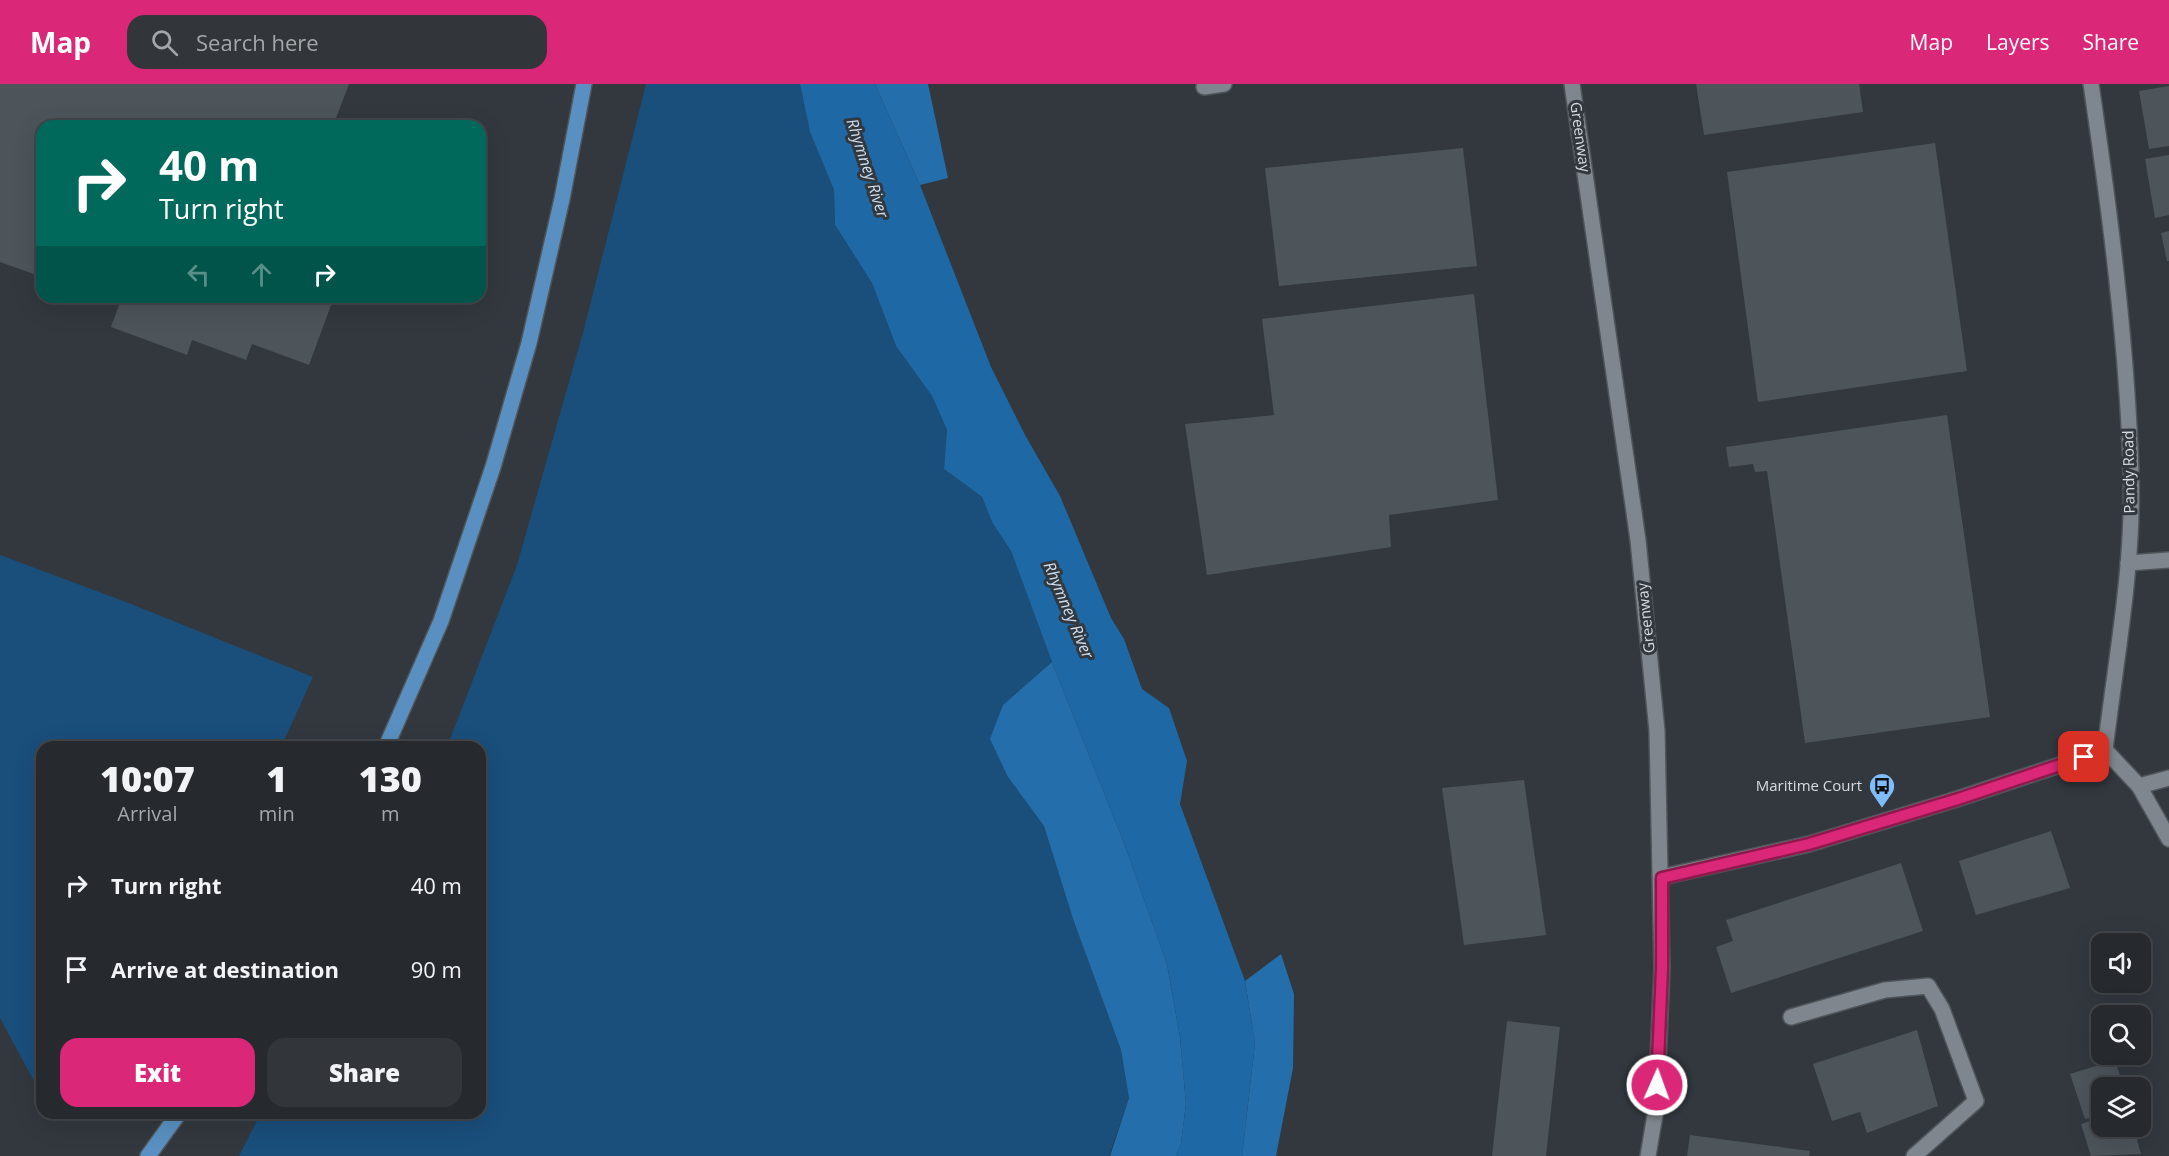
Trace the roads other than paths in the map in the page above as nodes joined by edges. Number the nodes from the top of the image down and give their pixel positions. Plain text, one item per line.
1 (584, 84) edge
2 (1224, 84) edge
3 (1572, 84) edge
4 (2091, 84) edge
5 (1204, 87) dead end
6 (2169, 561) edge
7 (2128, 563) junction
8 (389, 741) edge
9 (2105, 750) junction
10 (2169, 778) edge
11 (2139, 786) junction
12 (2169, 838) edge
13 (1662, 878) junction
14 (1791, 1017) dead end
15 (174, 1119) edge
16 (148, 1156) edge
17 (1648, 1156) edge
18 (1914, 1156) edge

1 - 8 main road
2 - 5 street
3 - 13 street, Greenway
4 - 7 street, Pandy Road
6 - 7 street
7 - 9 street, Pandy Road
9 - 11 street
9 - 13 street
10 - 11 street
11 - 12 street
13 - 17 street, Greenway
14 - 18 street
15 - 16 main road

